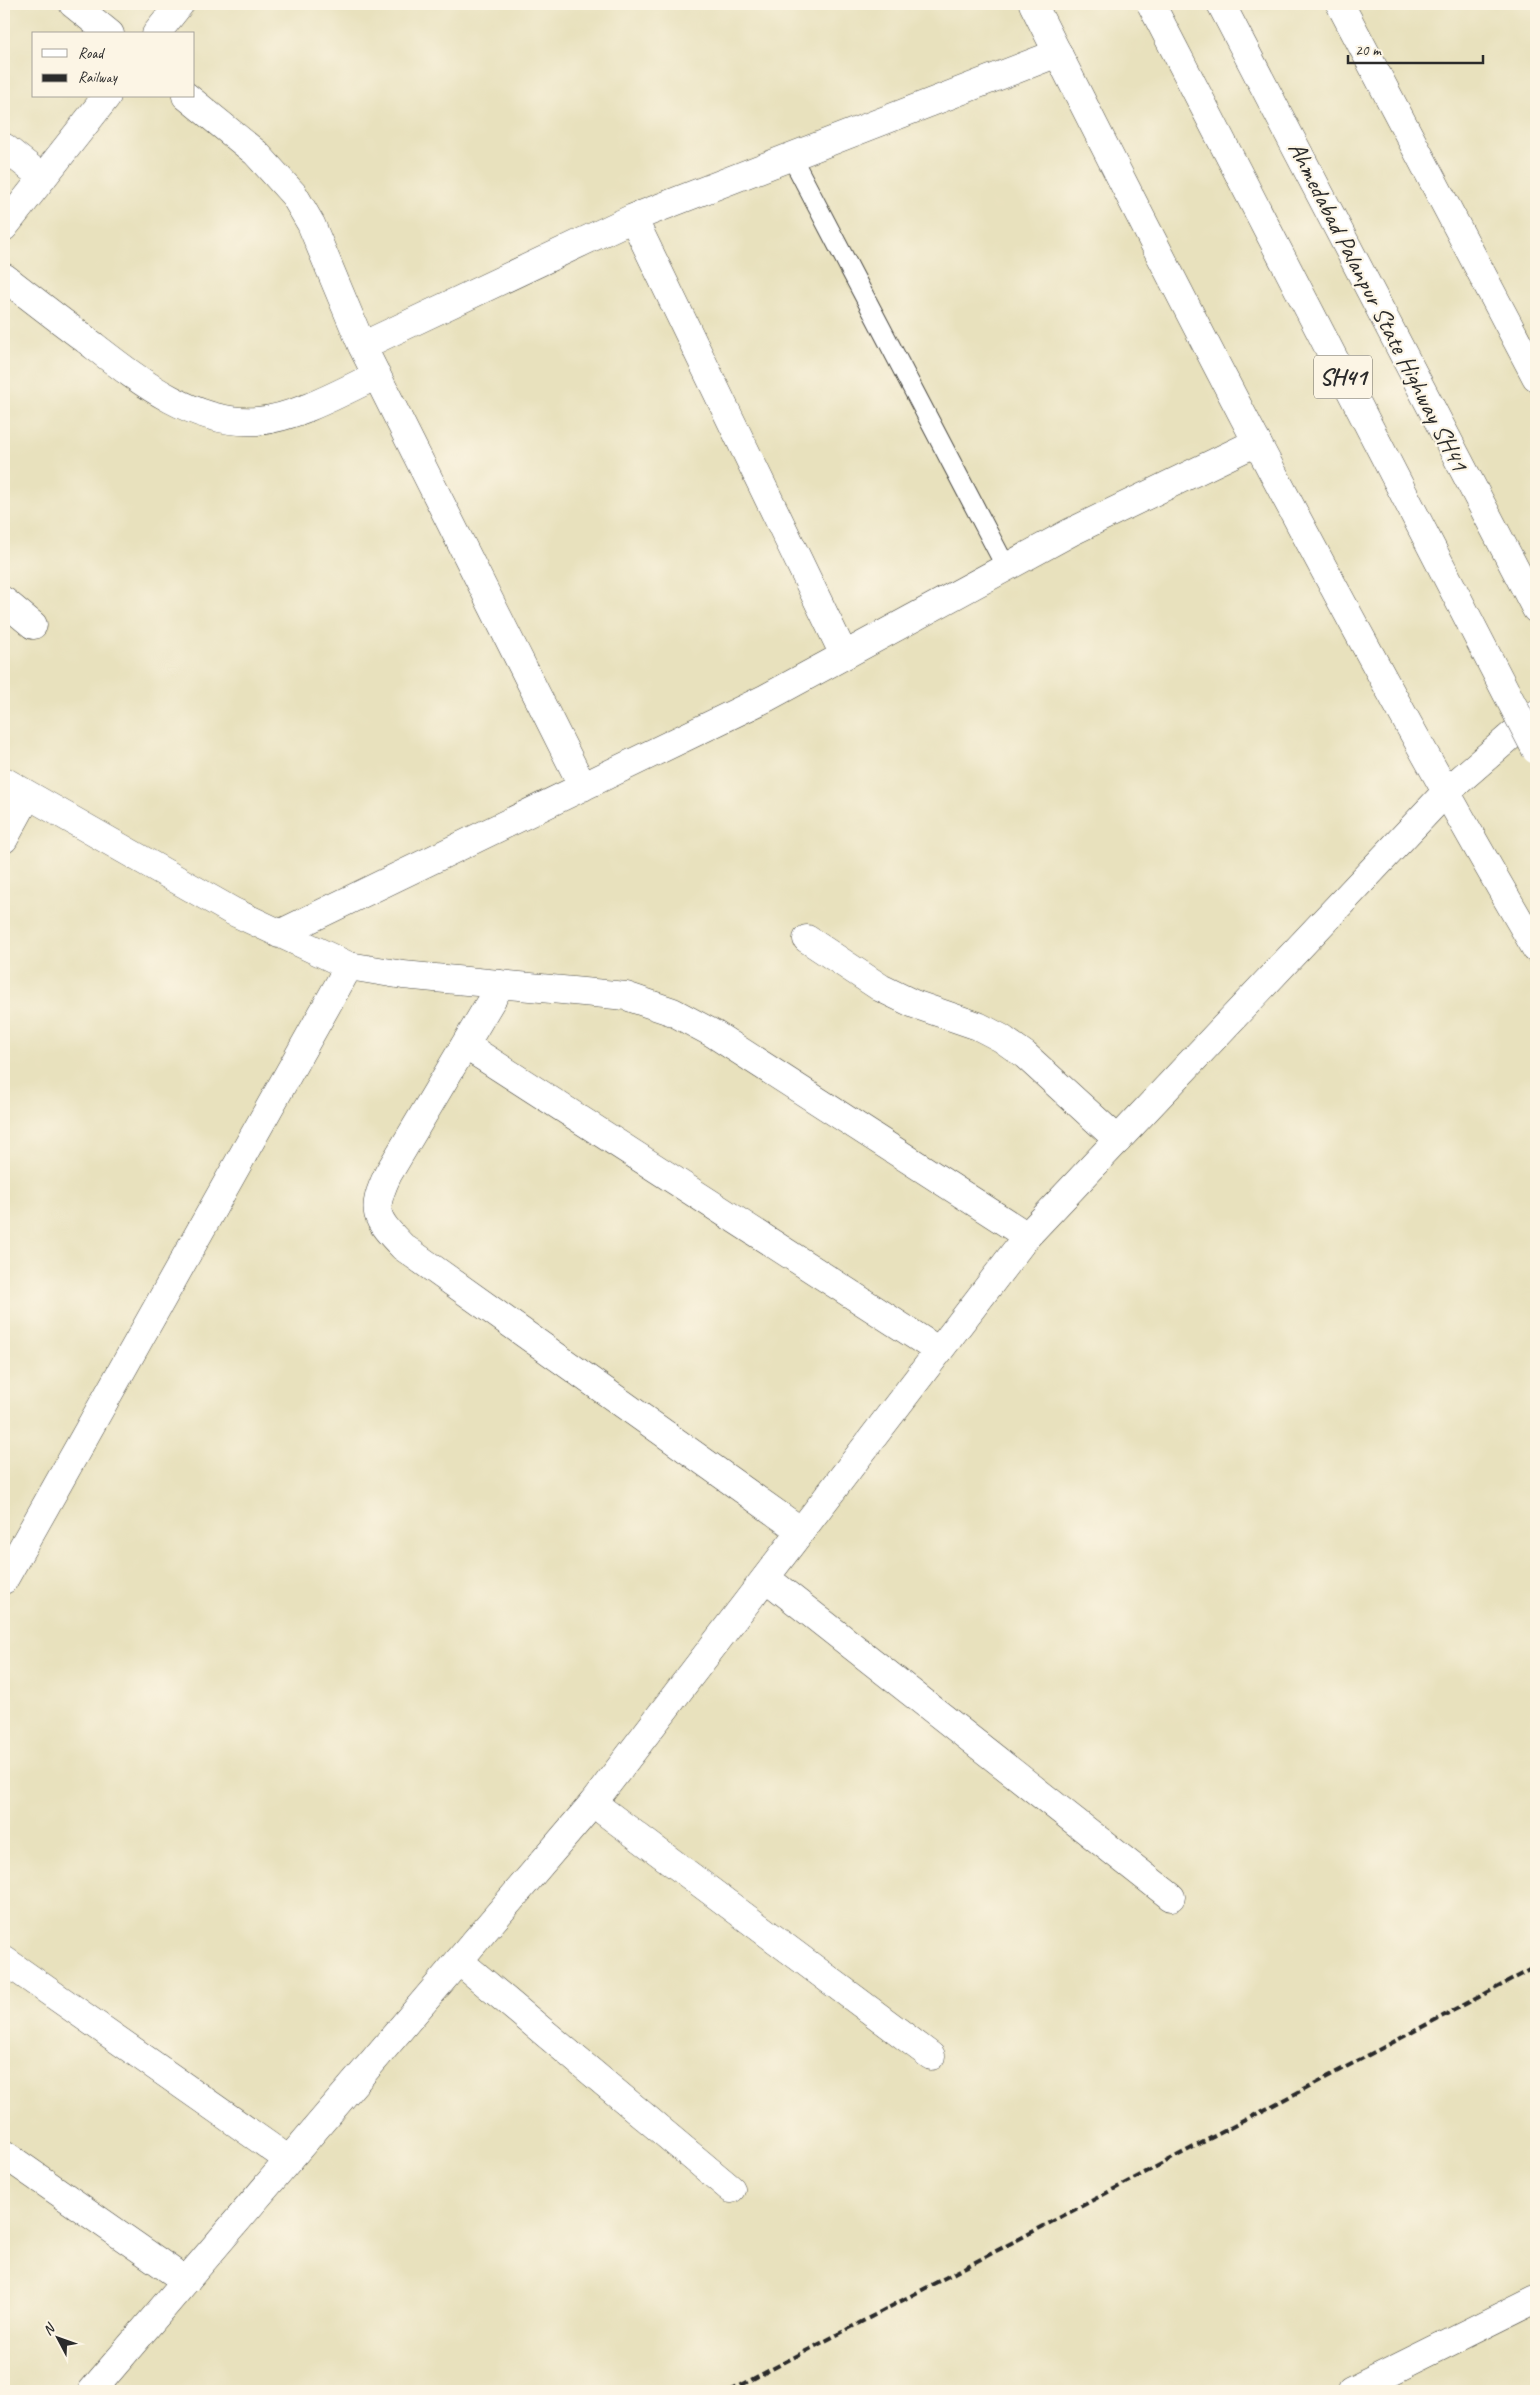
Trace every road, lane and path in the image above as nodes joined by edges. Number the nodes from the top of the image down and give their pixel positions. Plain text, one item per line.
1 (73, 4) edge
2 (180, 4) edge
3 (1033, 4) edge
4 (1151, 4) edge
5 (1221, 4) edge
6 (1340, 4) edge
7 (108, 32) edge
8 (158, 32) edge
9 (1058, 53) junction
10 (105, 98) edge
11 (188, 98) edge
12 (4, 147) edge
13 (791, 156) junction
14 (42, 178) junction
15 (633, 218) junction
16 (4, 227) edge
17 (4, 277) edge
18 (362, 346) junction
19 (377, 375) junction
20 (1536, 377) edge
21 (1257, 442) junction
22 (1006, 567) junction
23 (4, 601) edge
24 (1536, 609) edge
25 (33, 625) dead end
26 (844, 656) junction
27 (1536, 714) edge
28 (1536, 750) edge
29 (4, 781) edge
30 (582, 787) junction
31 (1445, 793) junction
32 (28, 795) junction
33 (4, 839) edge
34 (279, 934) junction
35 (807, 938) dead end
36 (1536, 949) edge
37 (349, 966) junction
38 (501, 984) junction
39 (465, 1044) junction
40 (1118, 1140) junction
41 (1027, 1236) junction
42 (939, 1351) junction
43 (801, 1531) junction
44 (766, 1578) junction
45 (4, 1580) edge
46 (593, 1803) junction
47 (1171, 1897) dead end
48 (4, 1960) edge
49 (459, 1961) junction
50 (931, 2056) dead end
51 (4, 2154) edge
52 (289, 2160) junction
53 (731, 2189) dead end
54 (186, 2281) junction
55 (1536, 2299) edge
56 (92, 2391) edge
57 (1351, 2391) edge

1 - 7 street
2 - 8 street
3 - 9 street
4 - 28 street, SH41, bridge
5 - 24 street, Ahmedabad Palanpur State Highway SH41 / SH41
6 - 20 street
9 - 13 street
9 - 21 street
10 - 14 street
11 - 18 street
12 - 14 street
13 - 15 street
13 - 22 lane
14 - 16 street
15 - 18 street
15 - 26 street
17 - 19 street
18 - 19 street
19 - 30 street
21 - 22 street
21 - 31 street
22 - 26 street
23 - 25 street
26 - 30 street
27 - 31 street
29 - 32 street
30 - 34 street
31 - 36 street
31 - 40 street
32 - 33 street
32 - 34 street
34 - 37 street
35 - 40 street
37 - 38 street
37 - 45 street
38 - 39 street
38 - 41 street
39 - 42 street
39 - 43 street
40 - 41 street
41 - 42 street
42 - 43 street
43 - 44 street
44 - 46 street
44 - 47 street
46 - 49 street
46 - 50 street
48 - 52 street
49 - 52 street
49 - 53 street
51 - 54 street
52 - 54 street
54 - 56 street
55 - 57 street

